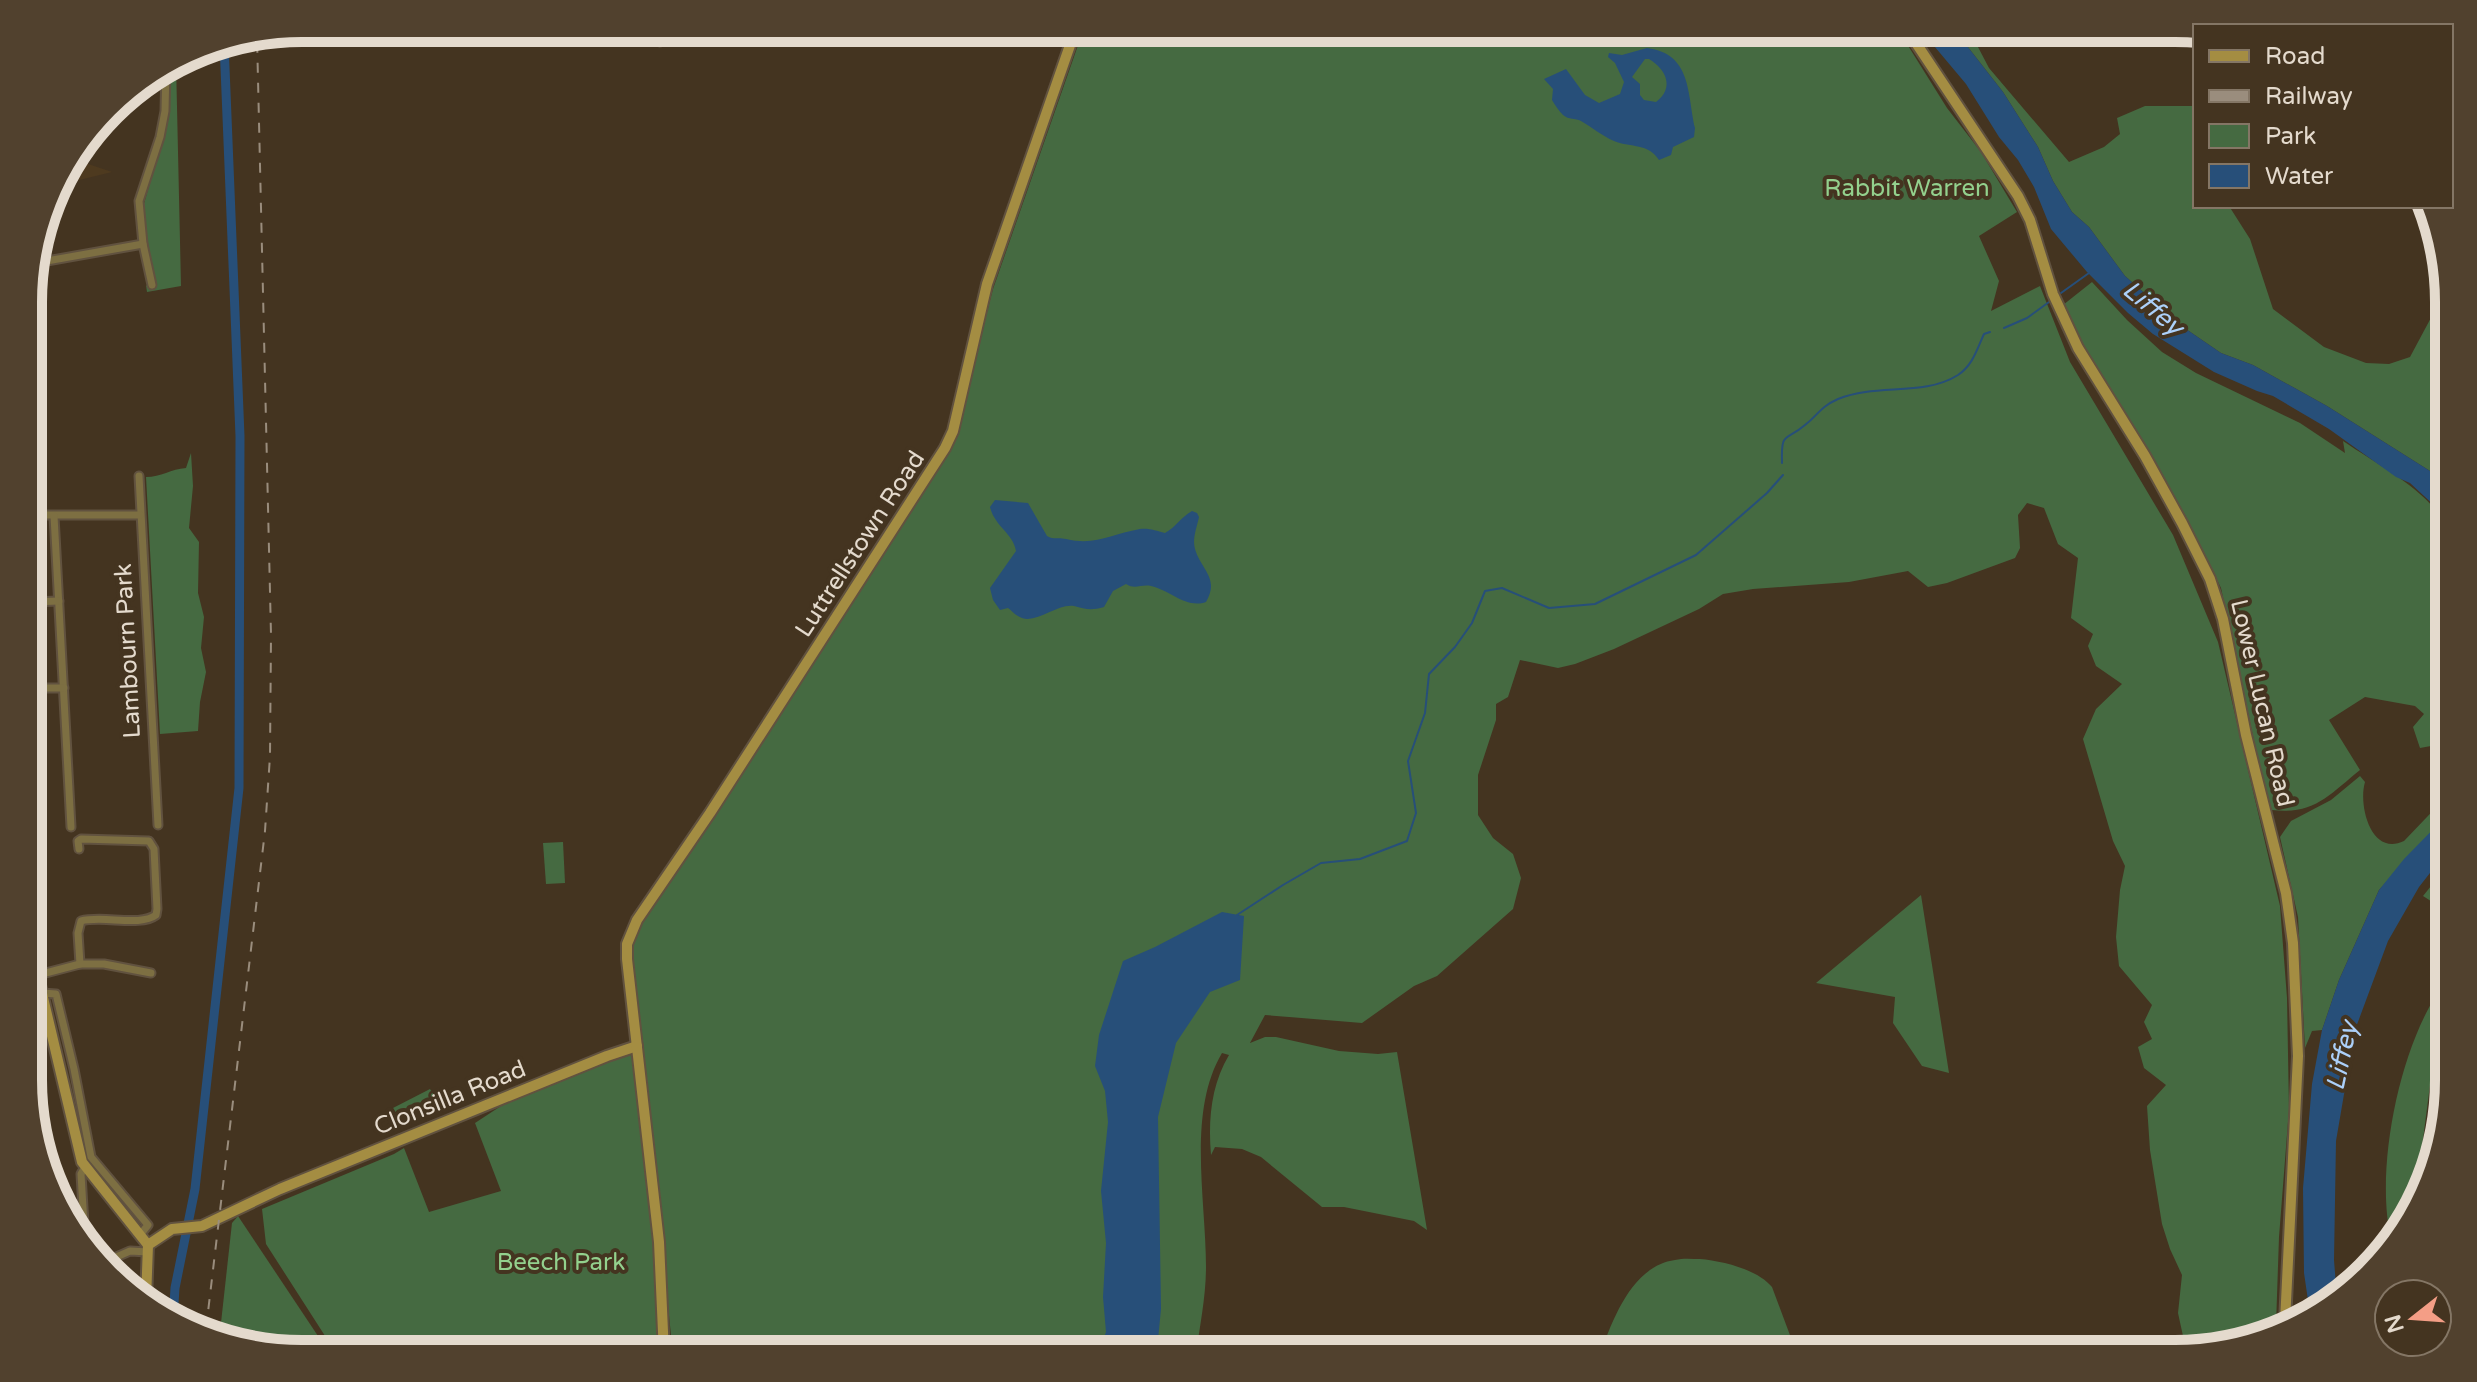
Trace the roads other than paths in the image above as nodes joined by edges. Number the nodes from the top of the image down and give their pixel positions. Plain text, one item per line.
1 (1071, 42) edge
2 (1915, 42) edge
3 (166, 81) edge
4 (143, 244) junction
5 (45, 261) edge
6 (152, 285) dead end
7 (139, 476) dead end
8 (140, 515) junction
9 (42, 516) edge
10 (54, 516) junction
11 (59, 601) junction
12 (42, 602) edge
13 (42, 688) edge
14 (64, 688) junction
15 (158, 825) dead end
16 (71, 827) dead end
17 (79, 849) dead end
18 (80, 964) junction
19 (151, 973) dead end
20 (42, 974) edge
21 (42, 993) joint
22 (637, 1046) junction
23 (74, 1069) junction
24 (60, 1072) junction
25 (86, 1162) junction
26 (84, 1221) edge
27 (148, 1248) junction
28 (113, 1259) edge
29 (146, 1288) edge
30 (2285, 1315) edge
31 (663, 1340) edge

1 - 22 street, Luttrellstown Road
2 - 30 street, Lower Lucan Road
3 - 4 street
4 - 5 street
4 - 6 street
7 - 8 street, Lambourn Park
8 - 10 street
8 - 15 street, Lambourn Park
9 - 10 street
10 - 11 street
11 - 12 street
11 - 14 street
13 - 14 street
14 - 16 street
17 - 18 street
18 - 19 street
18 - 20 street
21 - 23 street
21 - 24 street
22 - 27 street, Clonsilla Road
22 - 31 street, Luttrellstown Road
23 - 24 street
23 - 25 street
24 - 25 street
25 - 26 street
25 - 27 street
27 - 28 street
27 - 29 street

